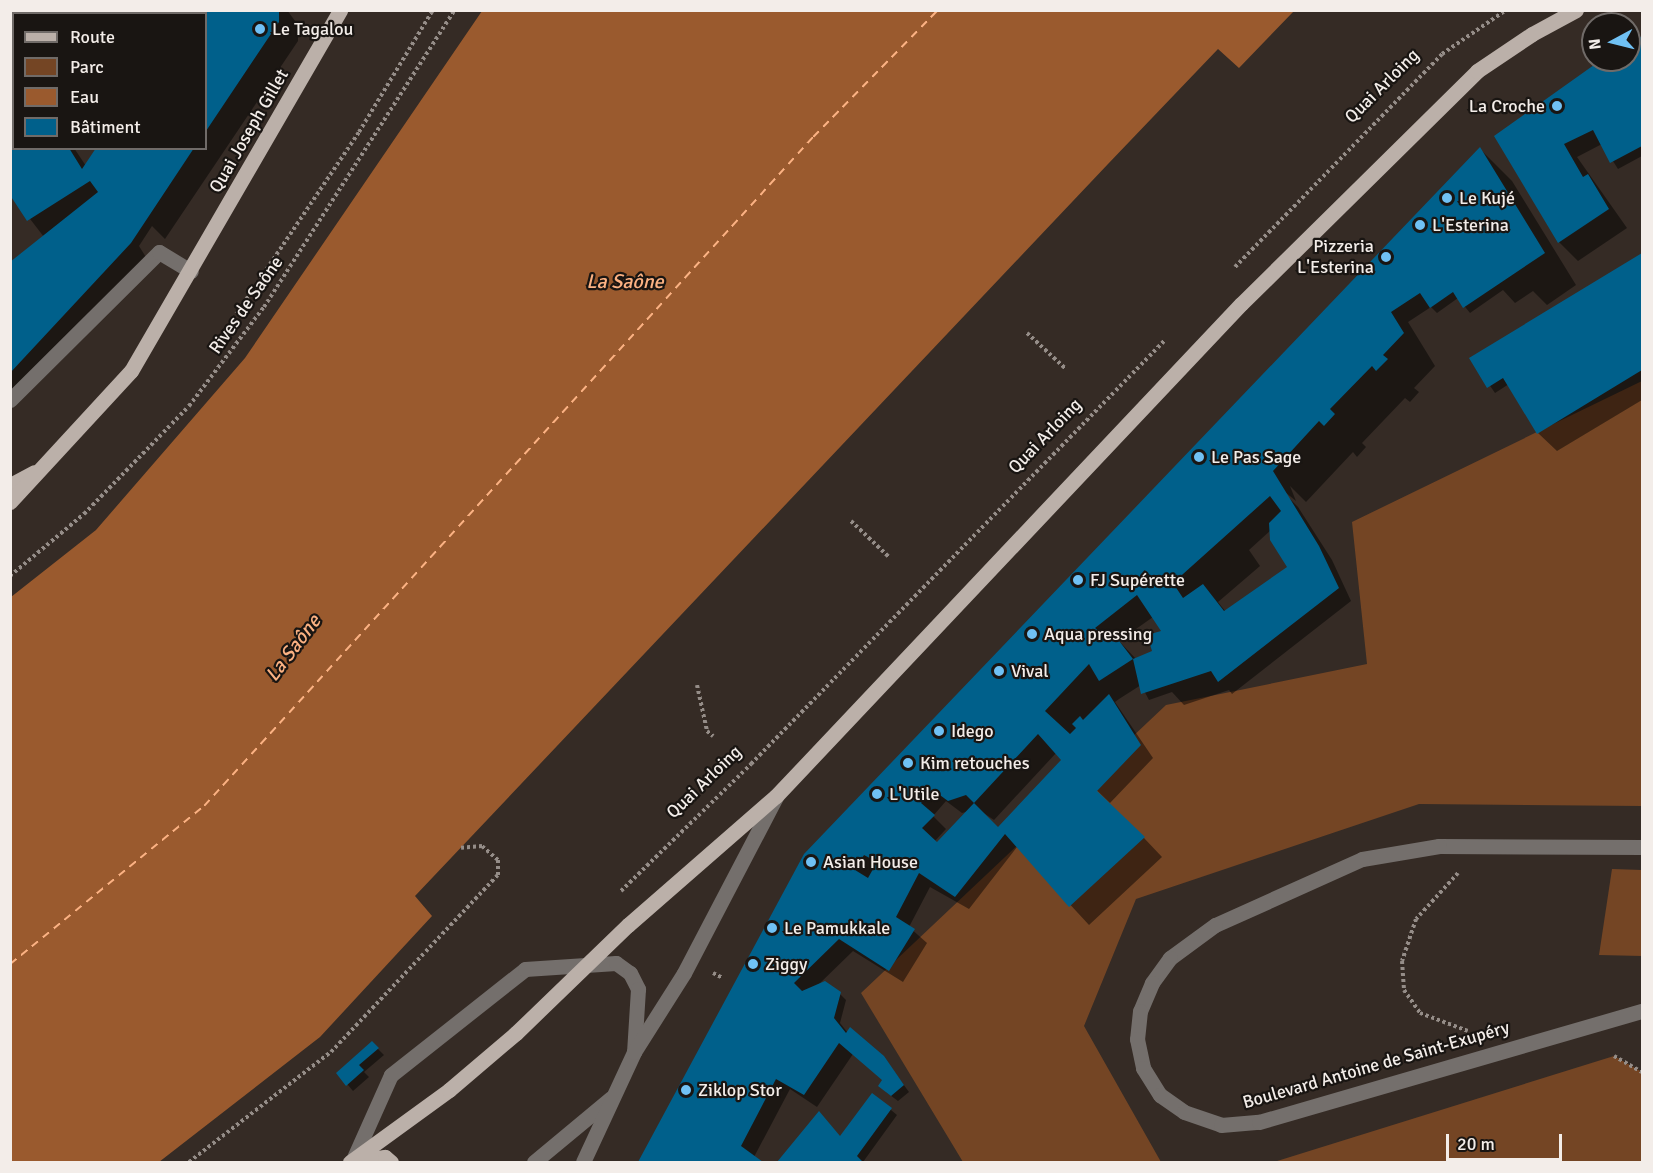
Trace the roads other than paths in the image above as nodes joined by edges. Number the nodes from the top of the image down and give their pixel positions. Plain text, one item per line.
1 (340, 10) edge
2 (1576, 10) edge
3 (191, 271) junction
4 (10, 400) edge
5 (52, 461) junction
6 (10, 485) edge
7 (10, 502) edge
8 (776, 796) junction
9 (1642, 847) edge
10 (583, 967) junction
11 (1642, 1011) edge
12 (634, 1053) junction
13 (613, 1096) junction
14 (351, 1162) edge
15 (391, 1162) edge
16 (534, 1162) edge
17 (583, 1162) edge

1 - 3 main road, Quai Joseph Gillet
2 - 8 main road
3 - 4 street
3 - 5 main road, Quai Joseph Gillet
5 - 6 main road, Quai Joseph Gillet
5 - 7 main road, Quai Joseph Gillet
8 - 10 main road
8 - 12 street
9 - 11 street, Boulevard Antoine de Saint-Exupéry
10 - 12 street
10 - 14 main road
10 - 14 street
12 - 13 street
13 - 16 street
13 - 17 street
14 - 15 main road

